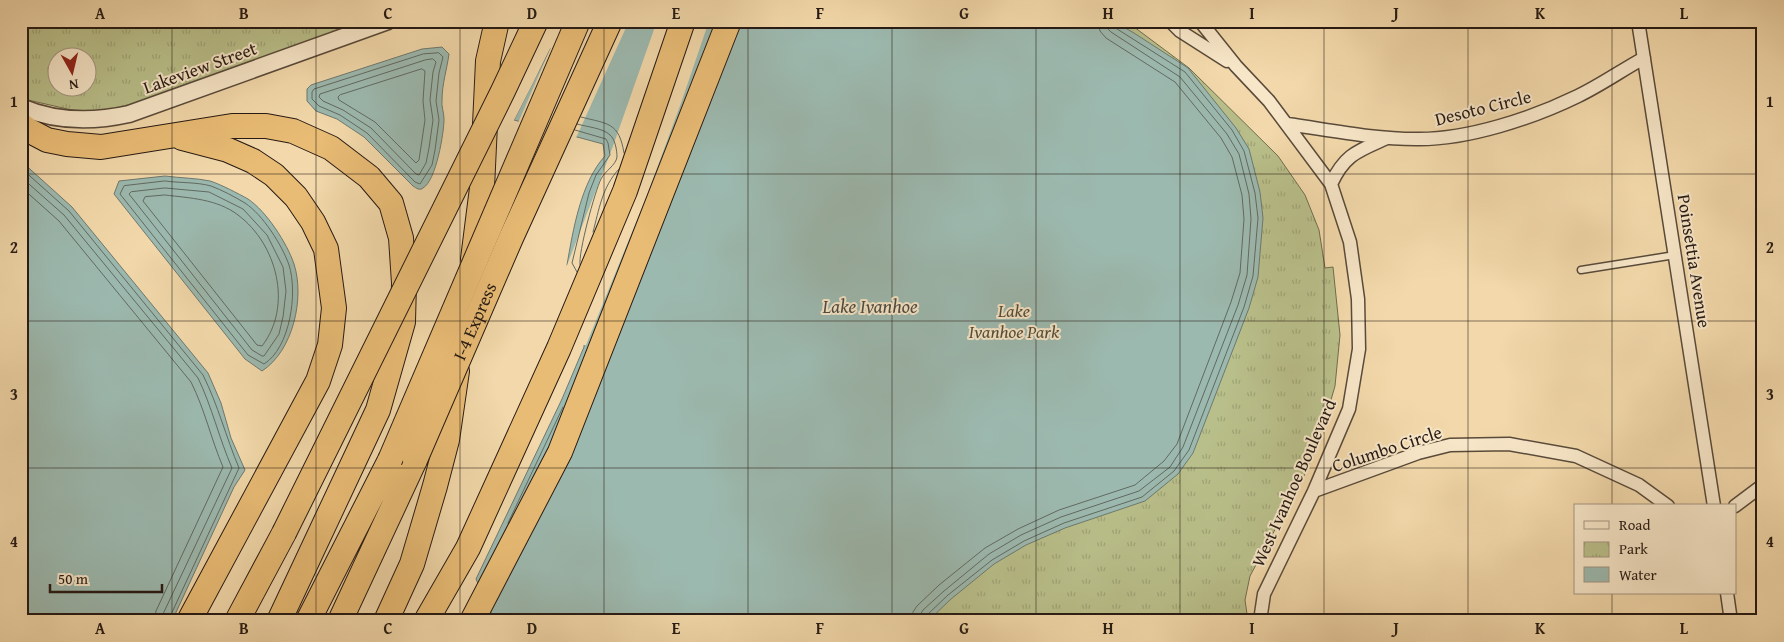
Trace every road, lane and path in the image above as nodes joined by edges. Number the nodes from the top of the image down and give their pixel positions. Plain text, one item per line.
1 (388, 21) edge
2 (498, 21) edge
3 (536, 21) edge
4 (578, 21) edge
5 (610, 21) edge
6 (684, 21) edge
7 (729, 21) edge
8 (1170, 21) edge
9 (1200, 21) edge
10 (1638, 21) edge
11 (1644, 58) junction
12 (1236, 66) junction
13 (21, 107) edge
14 (1287, 124) junction
15 (21, 125) edge
16 (173, 136) junction
17 (1387, 138) junction
18 (1331, 184) junction
19 (1675, 255) junction
20 (1581, 270) dead end
21 (1763, 486) edge
22 (1314, 491) junction
23 (1665, 504) edge
24 (1714, 504) edge
25 (1736, 505) edge
26 (1727, 594) edge
27 (189, 621) edge
28 (237, 621) edge
29 (279, 621) edge
30 (308, 621) edge
31 (340, 621) edge
32 (386, 621) edge
33 (426, 621) edge
34 (472, 621) edge
35 (1263, 621) edge
36 (1731, 621) edge

1 - 13 street, Lakeview Street
2 - 32 highway
3 - 28 highway, bridge
4 - 30 highway, I-4 Express, bridge
5 - 31 highway, I-4 Express, bridge
6 - 33 highway
7 - 34 highway
8 - 12 street, West Ivanhoe Boulevard
9 - 12 street, West Ivanhoe Boulevard
10 - 11 street, Poinsettia Avenue
11 - 17 street, Desoto Circle
11 - 19 street, Poinsettia Avenue
12 - 14 street, West Ivanhoe Boulevard
14 - 17 street, Desoto Circle
14 - 18 street, West Ivanhoe Boulevard
15 - 16 highway
16 - 27 highway
16 - 29 highway
17 - 18 street
18 - 22 street, West Ivanhoe Boulevard
19 - 20 lane
19 - 24 street, Poinsettia Avenue
21 - 25 street
22 - 23 street, Columbo Circle
22 - 35 street, West Ivanhoe Boulevard
26 - 36 street

